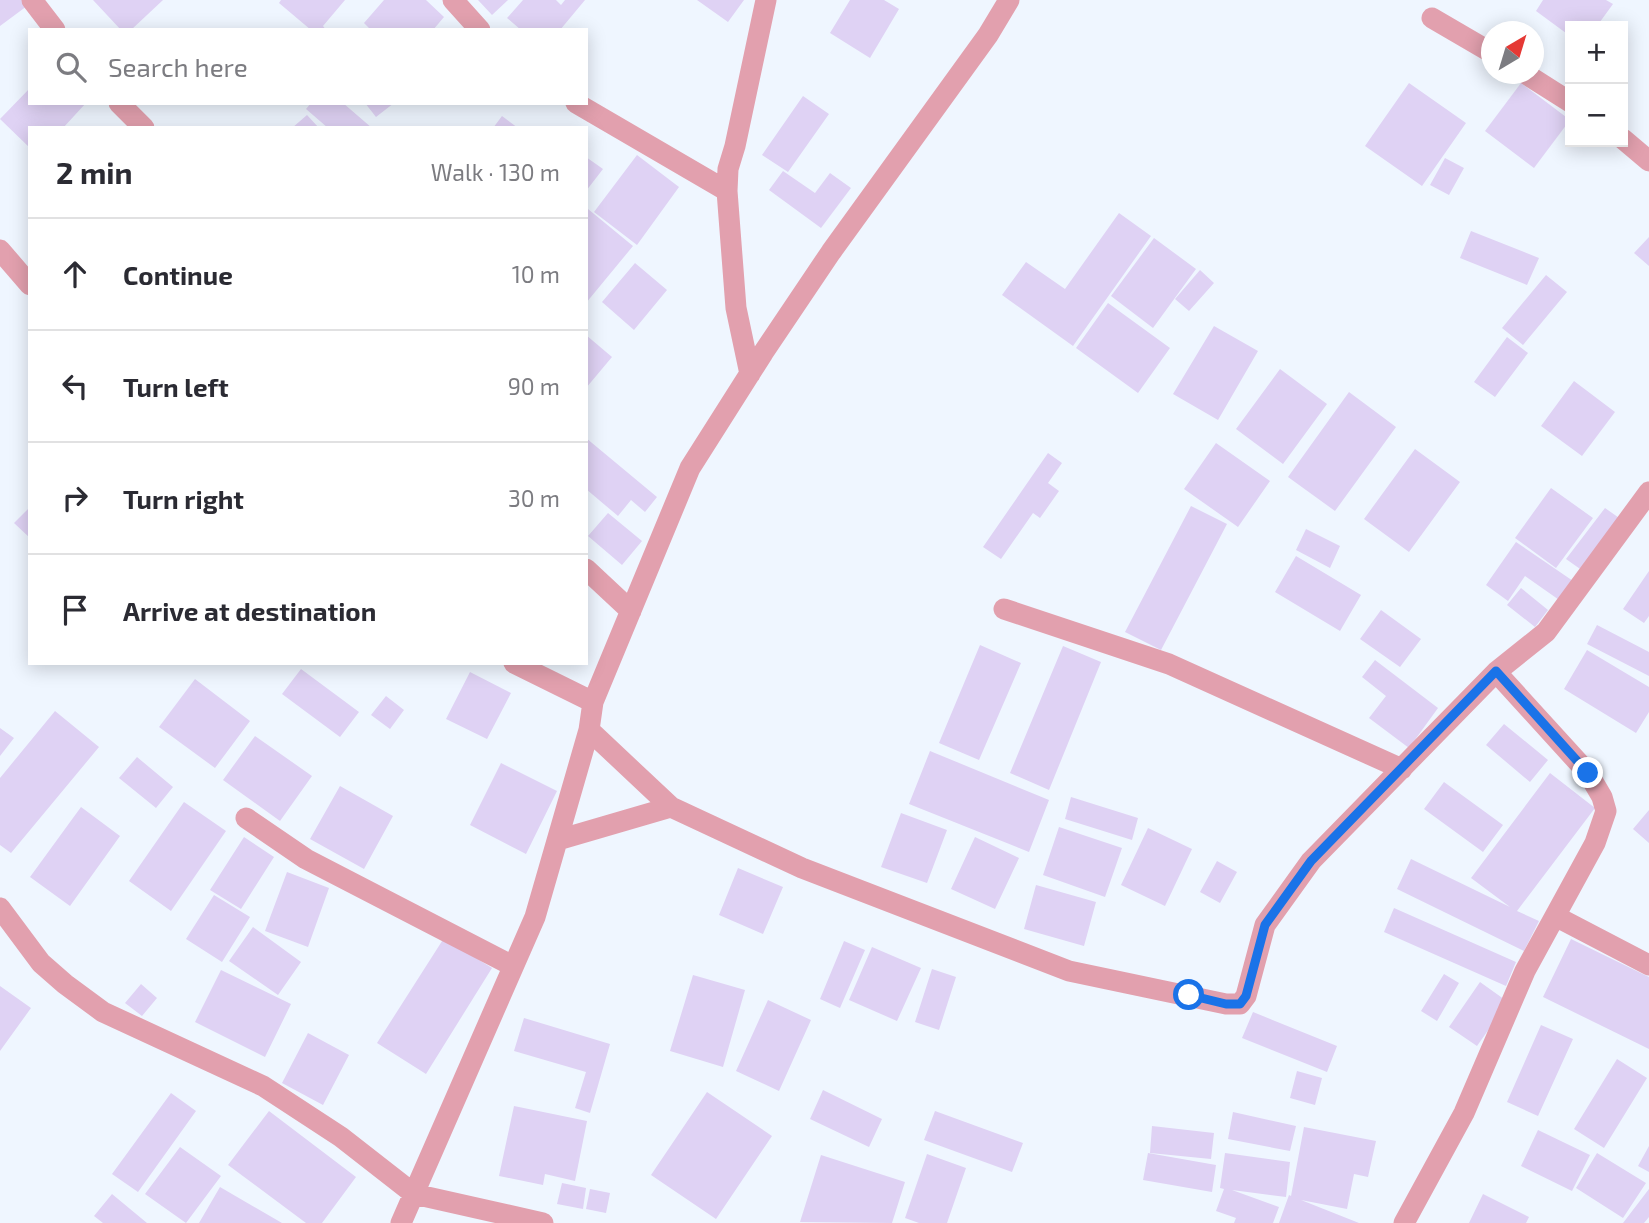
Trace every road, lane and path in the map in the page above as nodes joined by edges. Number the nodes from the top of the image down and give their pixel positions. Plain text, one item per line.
1 (32, 0) edge
2 (453, 0) edge
3 (766, 0) edge
4 (1009, 0) edge
5 (1432, 18) dead end
6 (53, 28) edge
7 (478, 28) edge
8 (1481, 47) edge
9 (1542, 84) edge
10 (1565, 99) edge
11 (121, 105) edge
12 (579, 105) edge
13 (142, 126) edge
14 (1628, 143) edge
15 (1649, 161) edge
16 (727, 191) junction
17 (0, 250) edge
18 (28, 283) edge
19 (750, 374) junction
20 (1649, 492) edge
21 (588, 571) edge
22 (1004, 609) dead end
23 (631, 611) junction
24 (518, 665) edge
25 (1496, 671) junction
26 (593, 702) junction
27 (589, 730) junction
28 (1402, 769) junction
29 (671, 807) junction
30 (246, 818) dead end
31 (558, 840) junction
32 (0, 908) edge
33 (1555, 916) junction
34 (1649, 965) edge
35 (513, 966) junction
36 (414, 1194) junction
37 (401, 1223) edge
38 (543, 1223) edge
39 (1404, 1223) edge

1 - 6 street
2 - 7 street
3 - 16 street
4 - 19 street
5 - 8 street
9 - 10 street
11 - 13 street
12 - 16 street
14 - 15 street
16 - 19 street
17 - 18 street
19 - 23 street
20 - 25 street
21 - 23 street
22 - 28 street
23 - 26 street
24 - 26 street
25 - 28 street
25 - 33 street
26 - 27 street
27 - 29 street
27 - 31 street
28 - 29 street
29 - 31 street
30 - 35 street
31 - 35 street
32 - 36 street
33 - 34 street
33 - 39 street
35 - 36 street
36 - 37 street
36 - 38 street

